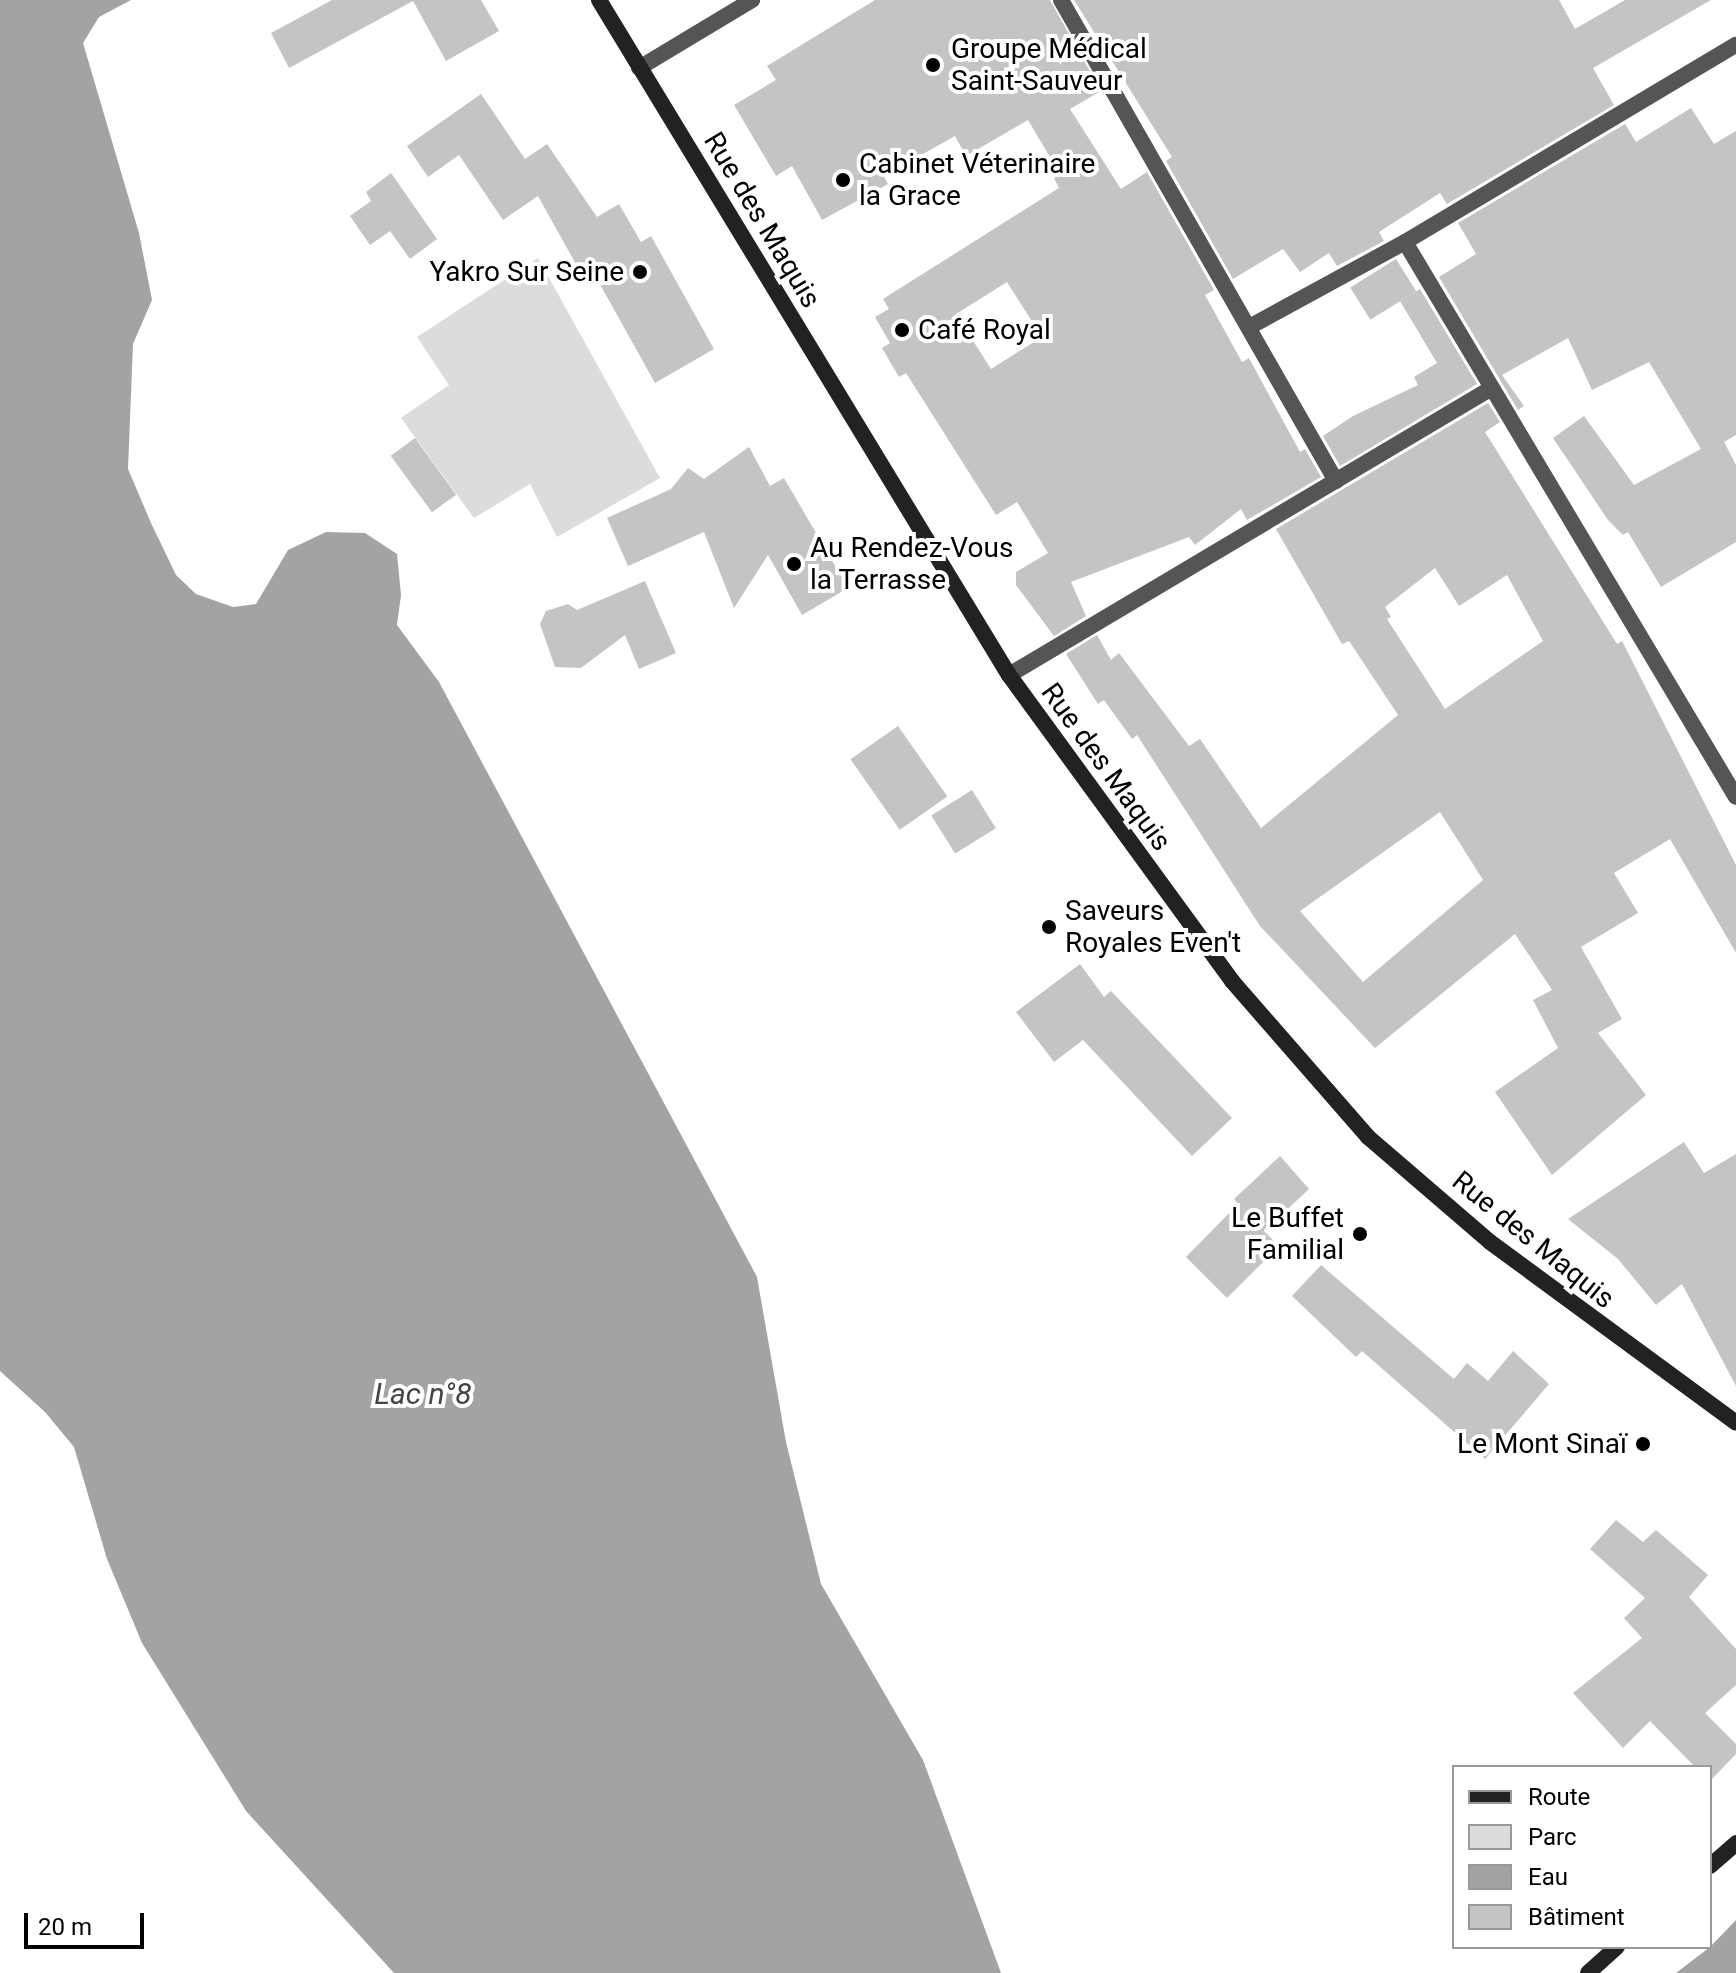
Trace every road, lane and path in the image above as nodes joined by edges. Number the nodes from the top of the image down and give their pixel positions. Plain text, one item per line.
1 (599, 0) edge
2 (752, 0) edge
3 (1061, 0) edge
4 (1736, 45) edge
5 (639, 68) junction
6 (1405, 242) junction
7 (1251, 326) junction
8 (1490, 389) junction
9 (1336, 481) junction
10 (1009, 675) junction
11 (1736, 797) edge
12 (1736, 1423) edge
13 (1736, 1843) edge
14 (1712, 1864) edge
15 (1615, 1949) edge
16 (1588, 1973) edge

1 - 5 street, Rue des Maquis
2 - 5 street
3 - 7 street
4 - 6 street
5 - 10 street, Rue des Maquis
6 - 7 street
6 - 8 street
7 - 9 street
8 - 9 street
8 - 11 street
9 - 10 street
10 - 12 street, Rue des Maquis
13 - 14 street
15 - 16 street

